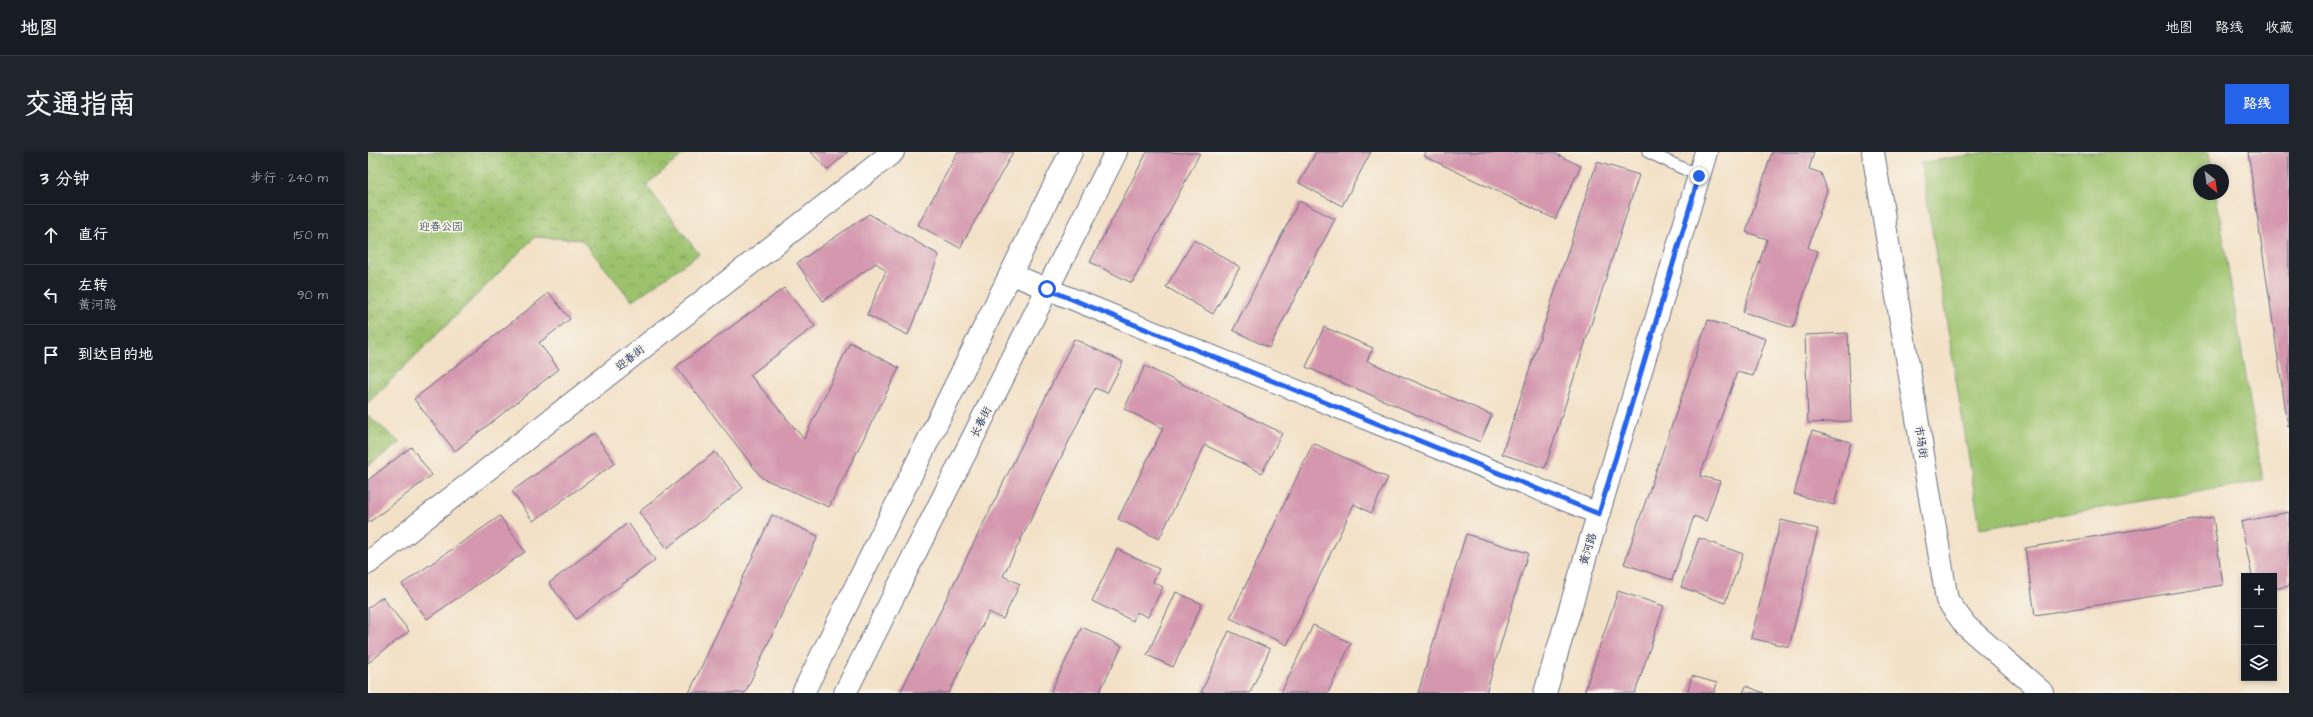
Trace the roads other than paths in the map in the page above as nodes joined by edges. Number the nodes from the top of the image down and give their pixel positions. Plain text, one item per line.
1 (893, 152) edge
2 (1071, 152) edge
3 (1116, 152) edge
4 (1648, 152) edge
5 (1706, 152) edge
6 (1873, 152) edge
7 (1699, 176) junction
8 (1011, 274) junction
9 (1047, 289) junction
10 (1599, 514) junction
11 (368, 563) edge
12 (803, 693) edge
13 (845, 693) edge
14 (1544, 693) edge
15 (2043, 693) edge

1 - 11 street, 迎春街
2 - 8 street
3 - 9 street, 长春街
4 - 7 lane
5 - 7 street, 黄河路
6 - 15 street, 市场街
7 - 10 street, 黄河路
8 - 9 street
8 - 12 street
9 - 10 street
9 - 13 street, 长春街
10 - 14 street, 黄河路

